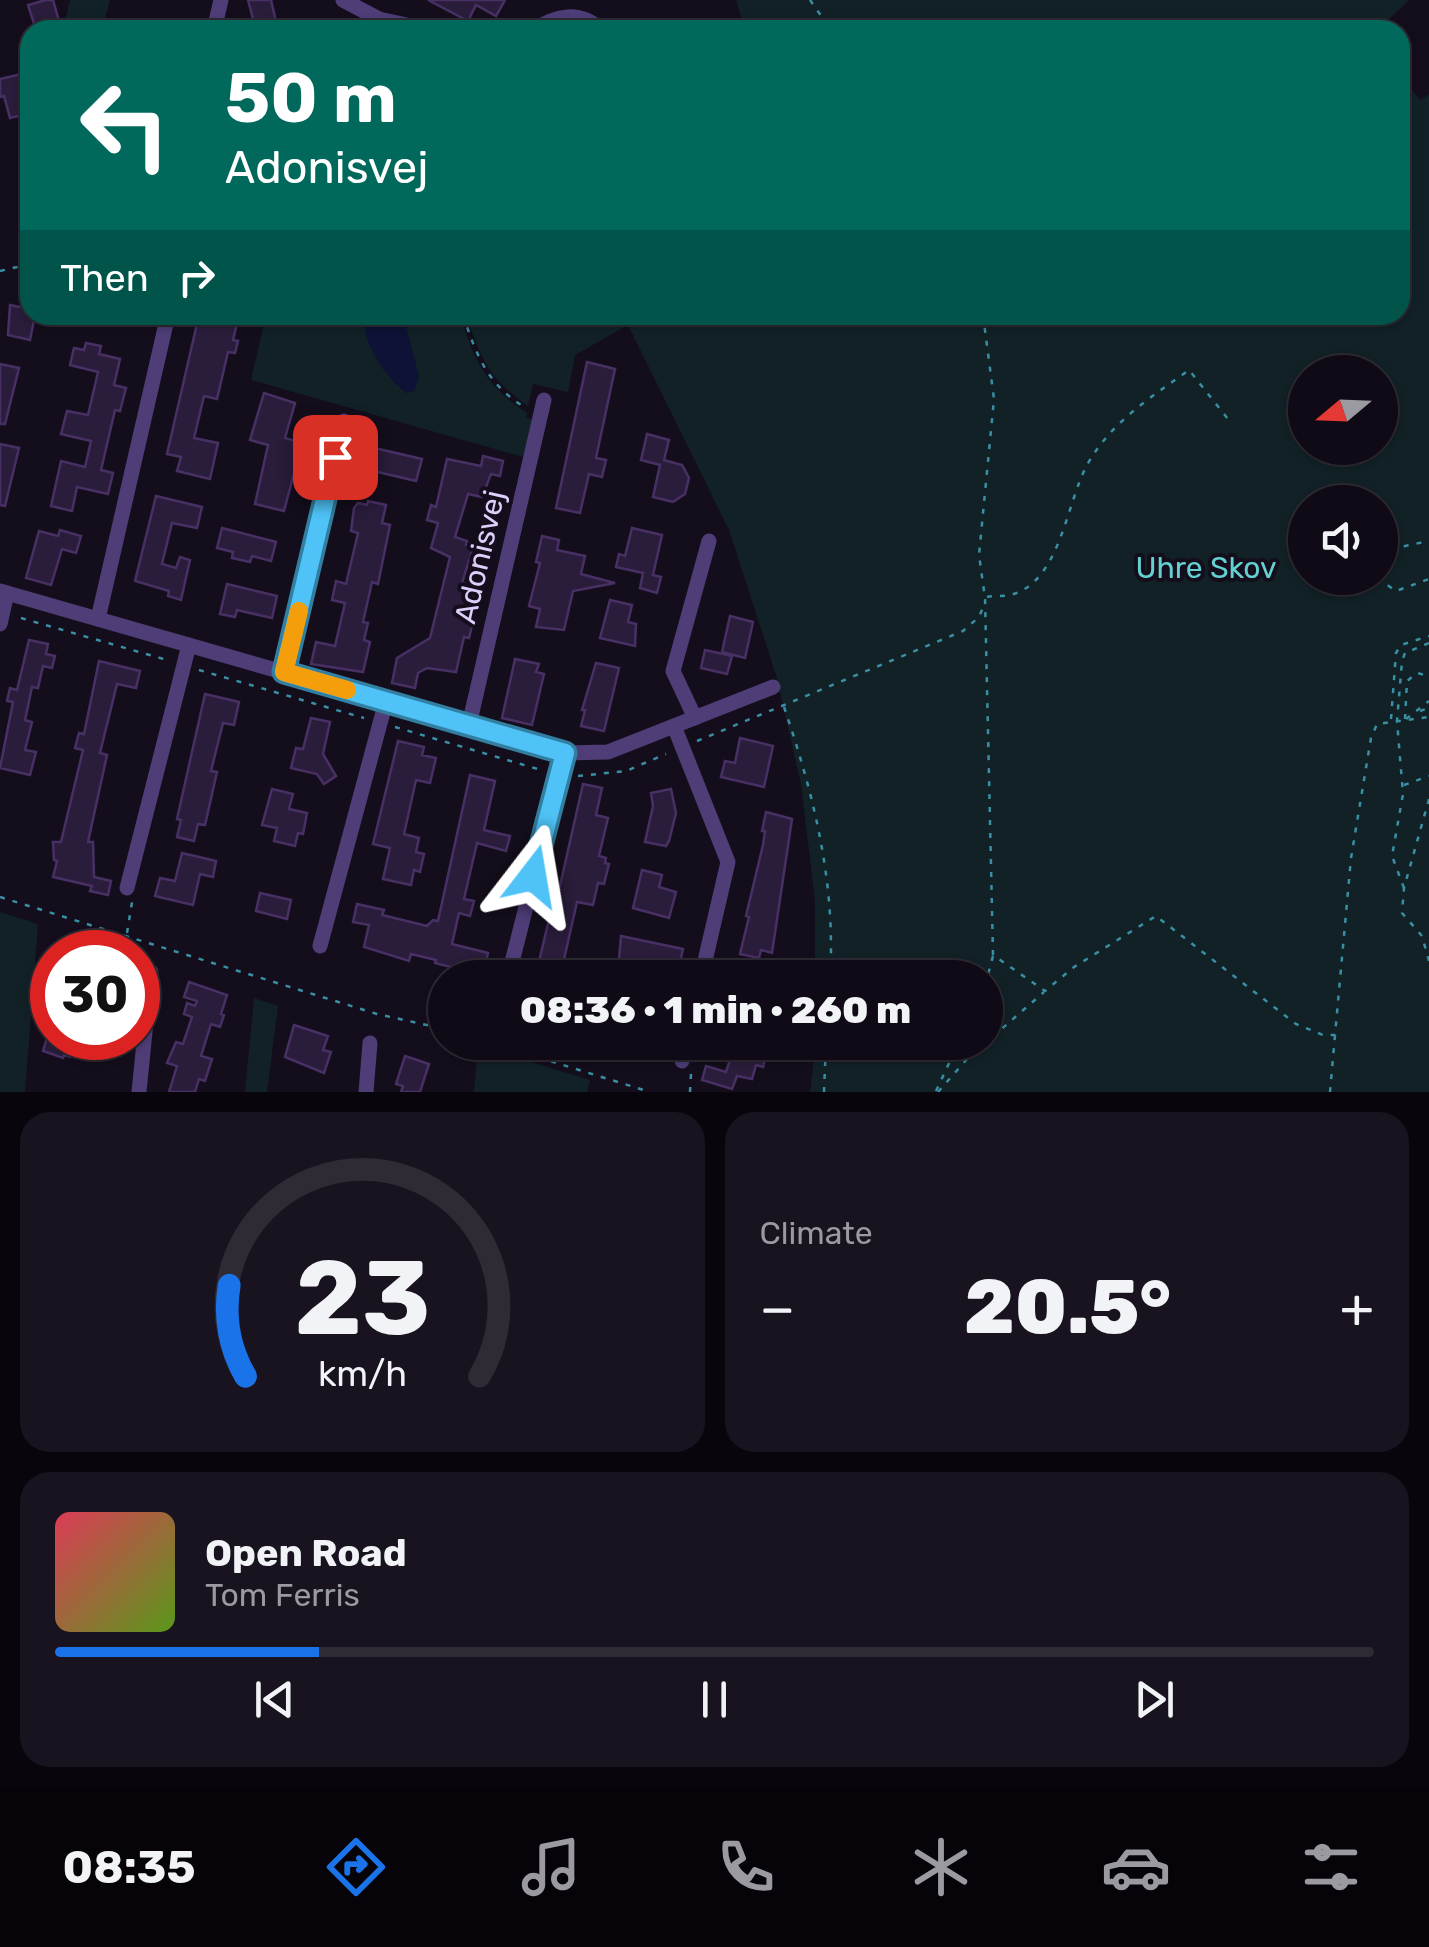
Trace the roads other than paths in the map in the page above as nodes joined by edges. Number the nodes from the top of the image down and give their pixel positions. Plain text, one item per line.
1 (343, 0) edge
2 (388, 20) edge
3 (547, 20) edge
4 (587, 20) edge
5 (166, 325) edge
6 (543, 405) road end
7 (344, 421) dead end
8 (709, 541) dead end
9 (4, 592) edge
10 (98, 619) junction
11 (0, 624) edge
12 (190, 645) junction
13 (284, 672) junction
14 (772, 687) dead end
15 (386, 701) junction
16 (695, 718) junction
17 (469, 725) junction
18 (674, 726) junction
19 (565, 753) junction
20 (127, 888) road end
21 (320, 946) dead end
22 (513, 960) edge
23 (705, 960) edge
24 (370, 1043) dead end
25 (143, 1060) edge
26 (140, 1092) edge
27 (366, 1092) edge

1 - 2 street
3 - 4 street
5 - 10 street
6 - 17 street, Adonisvej
7 - 13 street
8 - 16 street
9 - 10 street
9 - 11 street
10 - 12 street
12 - 13 street
12 - 20 street
13 - 15 street
14 - 16 street
15 - 17 street
15 - 21 street
16 - 18 street
17 - 19 street
18 - 19 street
18 - 23 street
19 - 22 street
24 - 27 street
25 - 26 street

